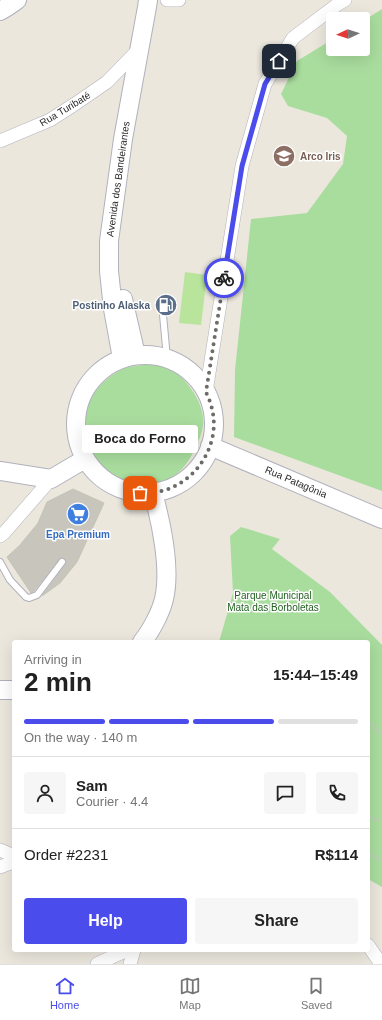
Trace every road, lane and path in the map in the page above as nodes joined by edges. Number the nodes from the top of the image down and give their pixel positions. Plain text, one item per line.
1 (148, 0) edge
2 (160, 0) edge
3 (167, 0) edge
4 (179, 0) edge
5 (345, 0) edge
6 (139, 49) junction
7 (107, 82) junction
8 (133, 82) junction
9 (0, 142) edge
10 (164, 315) dead end
11 (129, 357) junction
12 (166, 358) junction
13 (206, 392) junction
14 (210, 446) junction
15 (85, 459) junction
16 (0, 471) edge
17 (51, 479) junction
18 (153, 493) junction
19 (382, 519) edge
20 (0, 536) edge
21 (0, 562) edge
22 (62, 562) dead end
23 (144, 640) edge
24 (370, 722) edge
25 (382, 736) edge
26 (370, 817) edge
27 (382, 822) edge
28 (0, 850) edge
29 (370, 854) edge
30 (12, 855) edge
31 (382, 861) edge
32 (12, 863) edge
33 (0, 867) edge
34 (370, 949) edge
35 (123, 952) edge
36 (133, 952) edge
37 (98, 964) edge
38 (130, 964) edge
39 (381, 964) edge

1 - 6 street, Avenida dos Bandeirantes
2 - 11 street, Avenida dos Bandeirantes
3 - 4 street
5 - 13 street
6 - 7 street, Rua Turibaté
6 - 8 street, Avenida dos Bandeirantes
7 - 8 street, Rua Turibaté
7 - 9 street, Rua Turibaté
8 - 11 street, Avenida dos Bandeirantes
10 - 12 lane
11 - 12 street
11 - 15 street
12 - 13 street
13 - 14 street
14 - 18 street
14 - 19 street, Rua Patagônia
15 - 17 street
15 - 18 street
16 - 17 street
17 - 20 street
18 - 23 street
21 - 22 lane
24 - 25 path
26 - 27 path
28 - 30 street
29 - 31 path
32 - 33 street
34 - 39 street
35 - 37 street
36 - 38 street

